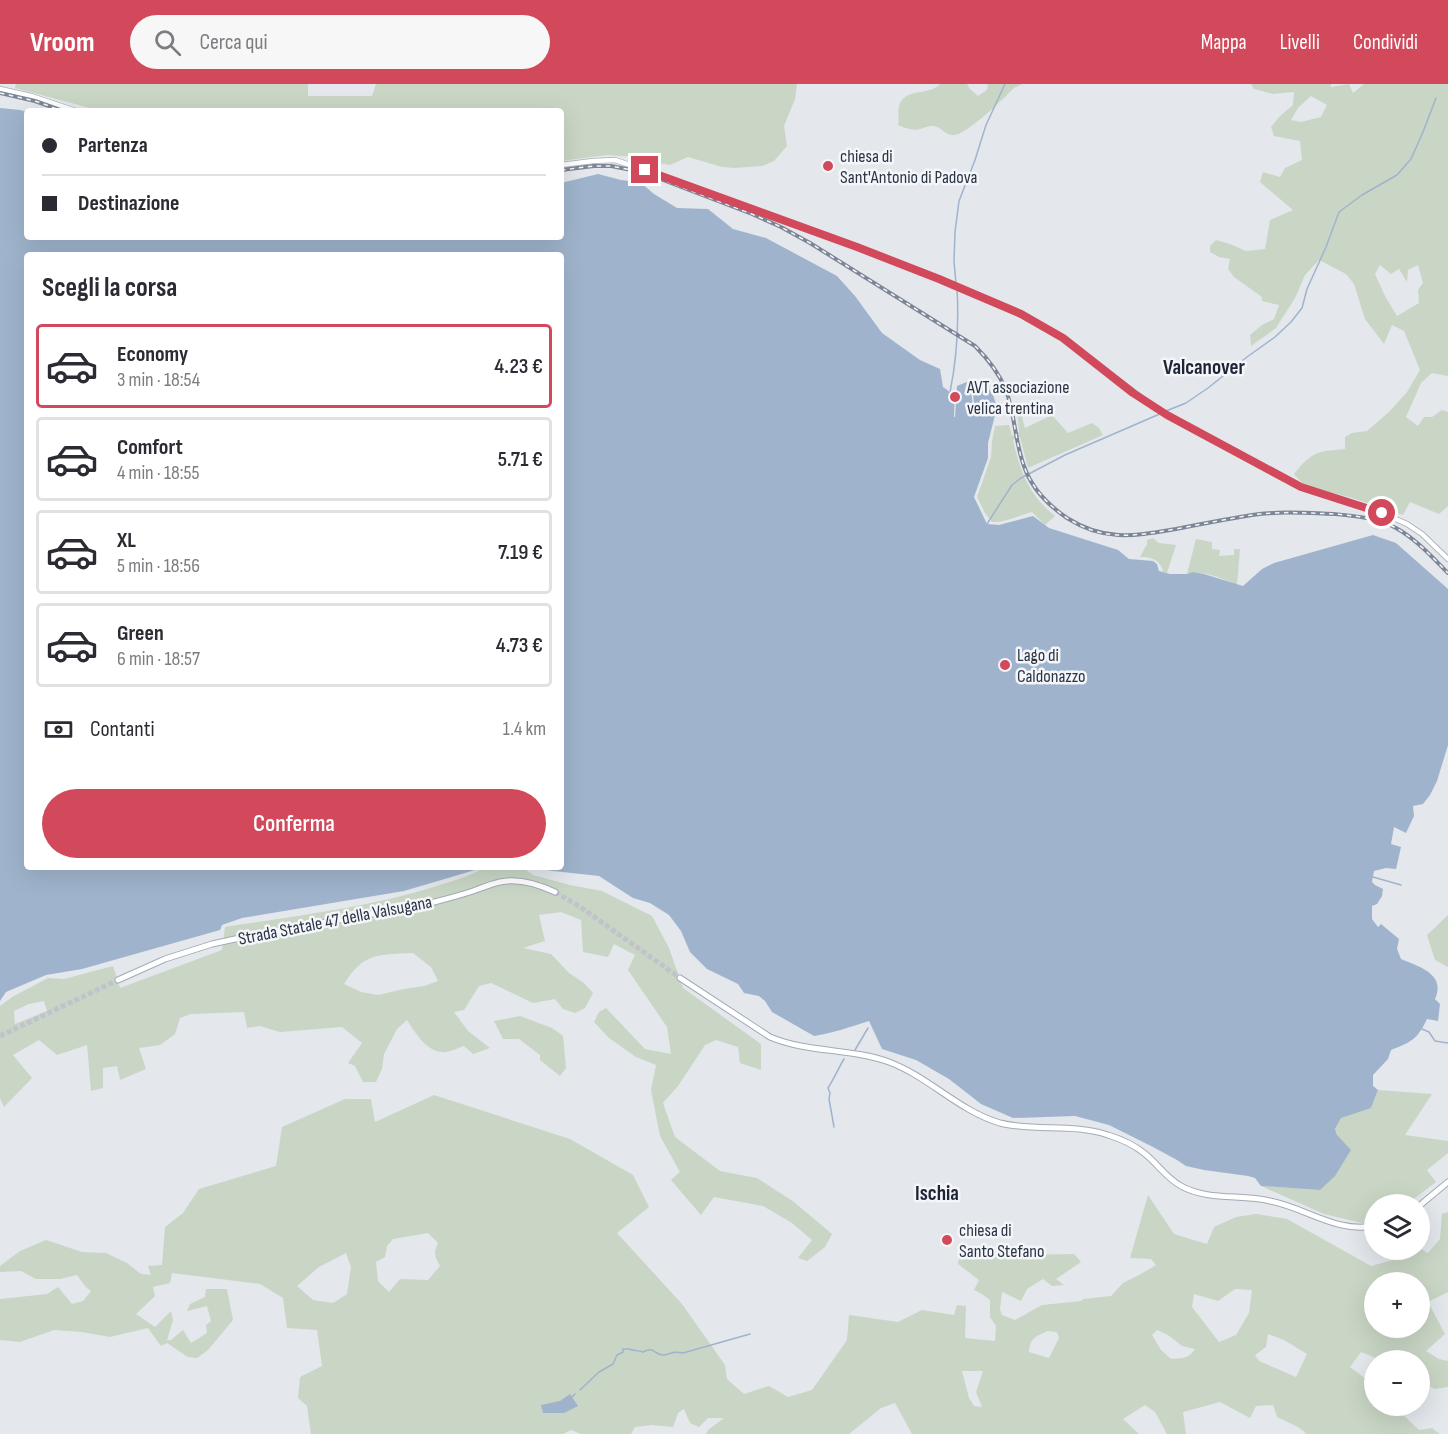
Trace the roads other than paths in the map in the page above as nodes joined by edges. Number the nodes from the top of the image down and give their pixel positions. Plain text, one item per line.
1 (0, 89) edge
2 (67, 108) edge
3 (564, 165) edge
4 (1448, 559) edge
5 (555, 892) tunnel mouth
6 (680, 978) tunnel mouth
7 (118, 980) tunnel mouth
8 (1448, 1182) edge
9 (1430, 1197) edge
10 (1364, 1227) edge

1 - 2 main road
3 - 4 main road
5 - 7 main road, Strada Statale 47 della Valsugana
6 - 10 main road
8 - 9 main road

